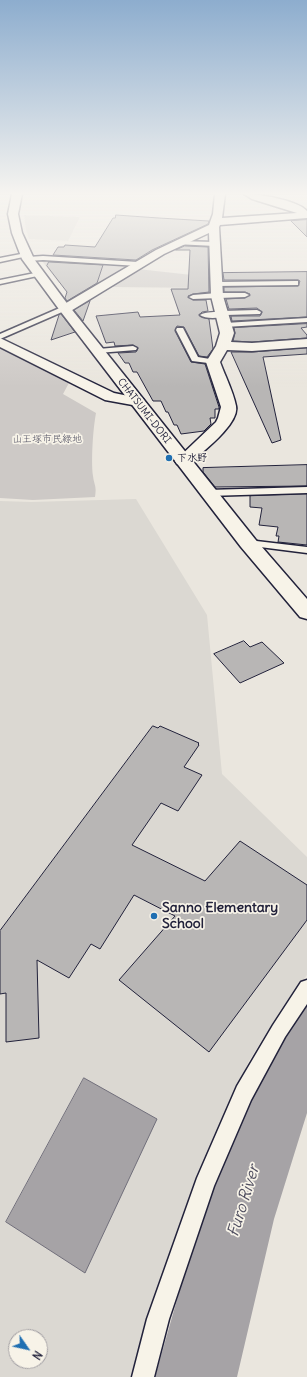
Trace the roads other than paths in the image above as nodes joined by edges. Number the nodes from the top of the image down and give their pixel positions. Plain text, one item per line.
1 (16, 258) edge
2 (28, 258) edge
3 (47, 258) edge
4 (149, 258) edge
5 (215, 258) edge
6 (0, 260) edge
7 (138, 264) junction
8 (40, 274) junction
9 (0, 282) edge
10 (295, 283) dead end
11 (216, 292) junction
12 (245, 295) dead end
13 (193, 297) dead end
14 (65, 309) junction
15 (258, 312) dead end
16 (204, 315) dead end
17 (223, 318) junction
18 (307, 320) edge
19 (180, 330) dead end
20 (0, 337) edge
21 (0, 342) edge
22 (307, 344) edge
23 (223, 346) junction
24 (133, 348) dead end
25 (98, 351) junction
26 (213, 362) junction
27 (138, 402) junction
28 (183, 461) junction
29 (307, 490) edge
30 (208, 493) junction
31 (248, 543) junction
32 (307, 550) edge
33 (307, 612) edge
34 (307, 988) edge
35 (143, 1377) edge

1 - 6 lane
2 - 8 street, CHATSUMI-DORI
3 - 7 lane
4 - 7 street
5 - 11 street
7 - 14 street
8 - 9 lane
8 - 14 street, CHATSUMI-DORI
10 - 11 lane
11 - 12 lane
11 - 13 lane
11 - 17 street
14 - 20 lane
14 - 25 street, CHATSUMI-DORI
15 - 17 lane
16 - 17 lane
17 - 18 lane
17 - 23 street
19 - 26 lane
21 - 27 street
22 - 23 street
23 - 26 street
24 - 25 lane
25 - 27 street, CHATSUMI-DORI
26 - 28 street
27 - 28 street, CHATSUMI-DORI
28 - 30 street, CHATSUMI-DORI
29 - 30 lane
30 - 31 street, CHATSUMI-DORI
31 - 32 lane
31 - 33 street, CHATSUMI-DORI
34 - 35 lane

